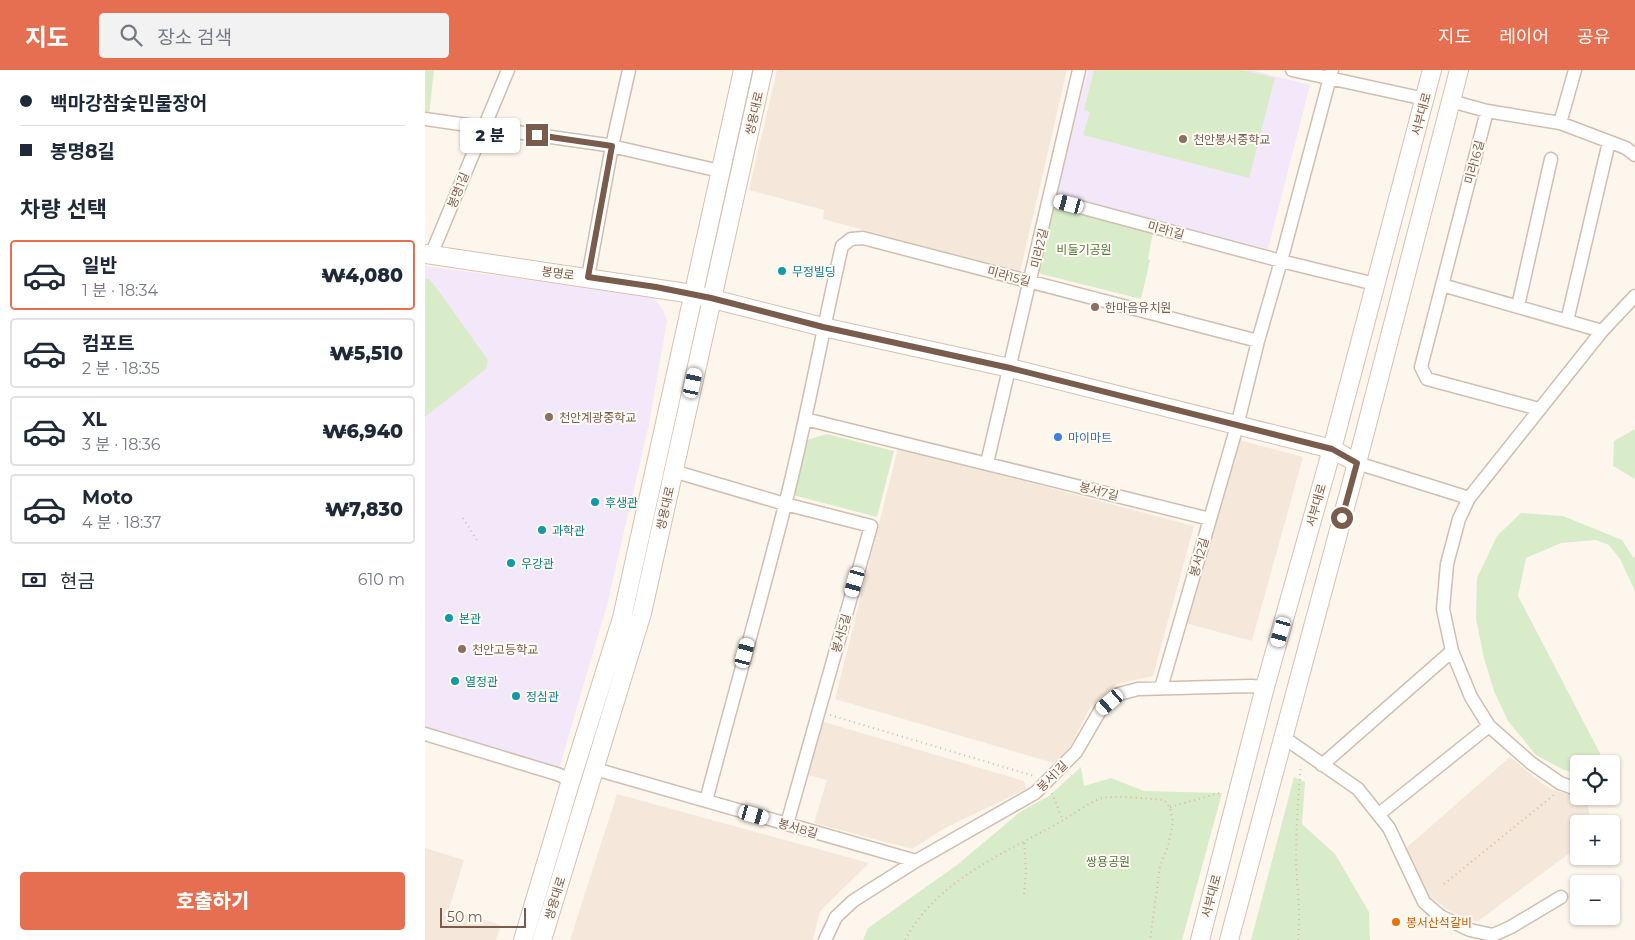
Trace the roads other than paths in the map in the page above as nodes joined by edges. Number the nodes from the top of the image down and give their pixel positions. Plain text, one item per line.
1 (508, 70) edge
2 (629, 70) edge
3 (743, 70) edge
4 (763, 70) edge
5 (1079, 70) edge
6 (1292, 70) edge
7 (1433, 70) edge
8 (1459, 70) edge
9 (1575, 70) edge
10 (1331, 74) edge
11 (1425, 99) junction
12 (1451, 101) junction
13 (1487, 112) junction
14 (425, 119) edge
15 (1560, 123) junction
16 (484, 127) junction
17 (1609, 142) junction
18 (612, 146) junction
19 (1635, 155) edge
20 (1551, 159) dead end
21 (720, 171) junction
22 (1050, 199) junction
23 (428, 255) edge
24 (1281, 261) junction
25 (588, 277) junction
26 (1031, 282) junction
27 (1375, 284) junction
28 (1442, 285) junction
29 (693, 294) junction
30 (1635, 296) edge
31 (711, 298) junction
32 (1518, 306) junction
33 (1567, 321) junction
34 (823, 327) junction
35 (1602, 331) junction
36 (1258, 341) junction
37 (1010, 368) junction
38 (1539, 408) junction
39 (805, 419) junction
40 (1237, 426) junction
41 (1332, 449) junction
42 (987, 463) junction
43 (1357, 463) junction
44 (673, 471) junction
45 (1469, 498) junction
46 (785, 504) junction
47 (1210, 519) junction
48 (1452, 651) junction
49 (1265, 687) junction
50 (1161, 688) junction
51 (1489, 726) junction
52 (425, 734) edge
53 (1283, 737) junction
54 (581, 748) junction
55 (1322, 765) junction
56 (595, 769) junction
57 (571, 780) junction
58 (1570, 787) edge
59 (585, 800) junction
60 (705, 801) junction
61 (1379, 814) junction
62 (787, 824) junction
63 (916, 861) junction
64 (1561, 897) dead end
65 (523, 940) edge
66 (542, 940) edge
67 (825, 940) edge
68 (1199, 940) edge
69 (1229, 940) edge

1 - 16 street, 봉명1길
2 - 18 street
3 - 21 main road, 쌍용대로
4 - 31 main road, 쌍용대로
5 - 22 street, 미라2길
6 - 10 street
7 - 11 main road, 서부대로
8 - 12 main road, 서부대로
9 - 15 street
10 - 11 street
10 - 24 street
11 - 27 main road, 서부대로
12 - 13 street
12 - 43 main road, 서부대로
13 - 15 street
13 - 28 street, 미라16길
14 - 16 street
15 - 17 street
16 - 18 street
16 - 23 street, 봉명1길
17 - 19 street
17 - 33 street
18 - 21 street
18 - 25 street
20 - 32 street
21 - 29 main road, 쌍용대로
22 - 24 street, 미라1길
22 - 26 street, 미라2길
23 - 25 main road, 봉명로
24 - 27 street, 미라1길
24 - 36 street
25 - 29 main road, 봉명로
26 - 34 street, 미라15길
26 - 36 street, 미라15길
26 - 37 street, 미라2길
27 - 41 main road, 서부대로
28 - 32 street
28 - 38 street, 미라16길
29 - 31 main road, 봉명로
29 - 54 main road, 쌍용대로
30 - 35 street
31 - 34 main road, 봉명로
31 - 44 main road, 쌍용대로
32 - 33 street
33 - 35 street
34 - 37 main road, 봉명로
34 - 39 street
35 - 38 street
36 - 40 street
37 - 40 main road, 봉명로
37 - 42 street
38 - 45 street
39 - 42 street, 봉서7길
39 - 46 street
40 - 41 main road, 봉명로
40 - 47 street, 봉서2길
41 - 43 main road, 봉명로
41 - 49 main road, 서부대로
42 - 47 street, 봉서7길
43 - 45 street
43 - 53 main road, 서부대로
44 - 46 street, 봉서5길
44 - 56 main road, 쌍용대로
45 - 48 street
46 - 60 street
46 - 62 street, 봉서5길
47 - 50 street, 봉서2길
48 - 51 street
48 - 55 street
49 - 50 street, 봉서1길
49 - 68 main road, 서부대로
50 - 63 street, 봉서1길
51 - 58 street
51 - 61 street
52 - 57 street
53 - 55 street
53 - 69 main road, 서부대로
54 - 56 street
54 - 57 main road, 쌍용대로
55 - 61 street
56 - 57 street
56 - 59 main road, 쌍용대로
56 - 60 street, 봉서8길
57 - 59 street
57 - 65 main road, 쌍용대로
59 - 66 main road, 쌍용대로
60 - 62 street, 봉서8길
61 - 64 street
62 - 63 street, 봉서8길
63 - 67 street, 봉서1길

